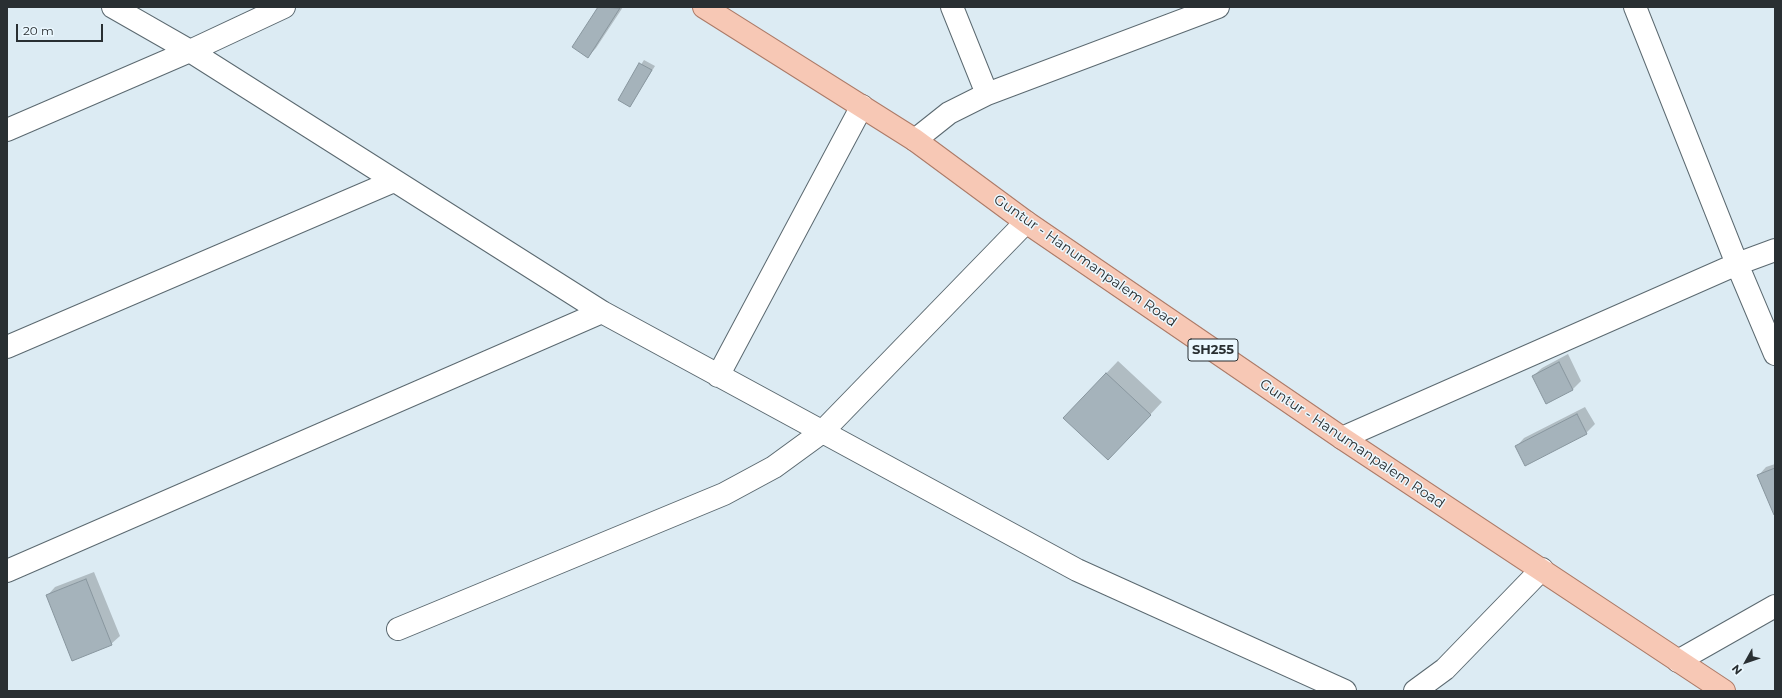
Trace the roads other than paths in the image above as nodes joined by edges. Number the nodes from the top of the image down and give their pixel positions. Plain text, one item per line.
1 (113, 7) edge
2 (284, 7) edge
3 (704, 7) edge
4 (952, 7) edge
5 (1218, 7) edge
6 (1635, 7) edge
7 (190, 52) junction
8 (987, 94) junction
9 (862, 106) junction
10 (7, 130) edge
11 (915, 140) junction
12 (394, 181) junction
13 (1026, 222) junction
14 (1775, 250) edge
15 (1737, 264) junction
16 (602, 312) junction
17 (7, 347) edge
18 (1775, 354) edge
19 (718, 376) junction
20 (822, 432) junction
21 (1342, 438) junction
22 (1542, 569) junction
23 (7, 571) edge
24 (1775, 606) edge
25 (398, 629) dead end
26 (1678, 660) junction
27 (1345, 691) edge
28 (1415, 691) edge
29 (1724, 691) edge

1 - 7 street
2 - 7 street
3 - 9 main road, Guntur - Hanumanpalem Road / SH255
4 - 8 street
5 - 8 street
6 - 15 street
7 - 10 street
7 - 12 street
8 - 11 street
9 - 11 main road, Guntur - Hanumanpalem Road / SH255
9 - 19 street
11 - 13 main road, Guntur - Hanumanpalem Road / SH255
12 - 16 street
12 - 17 street
13 - 20 street
13 - 21 main road, Guntur - Hanumanpalem Road / SH255
14 - 15 street
15 - 18 street
15 - 21 street
16 - 19 street
16 - 23 street
19 - 20 street
20 - 25 street
20 - 27 street
21 - 22 main road, Guntur - Hanumanpalem Road / SH255
22 - 26 main road, Guntur - Hanumanpalem Road / SH255
22 - 28 street
24 - 26 street
26 - 29 main road, Guntur - Hanumanpalem Road / SH255

